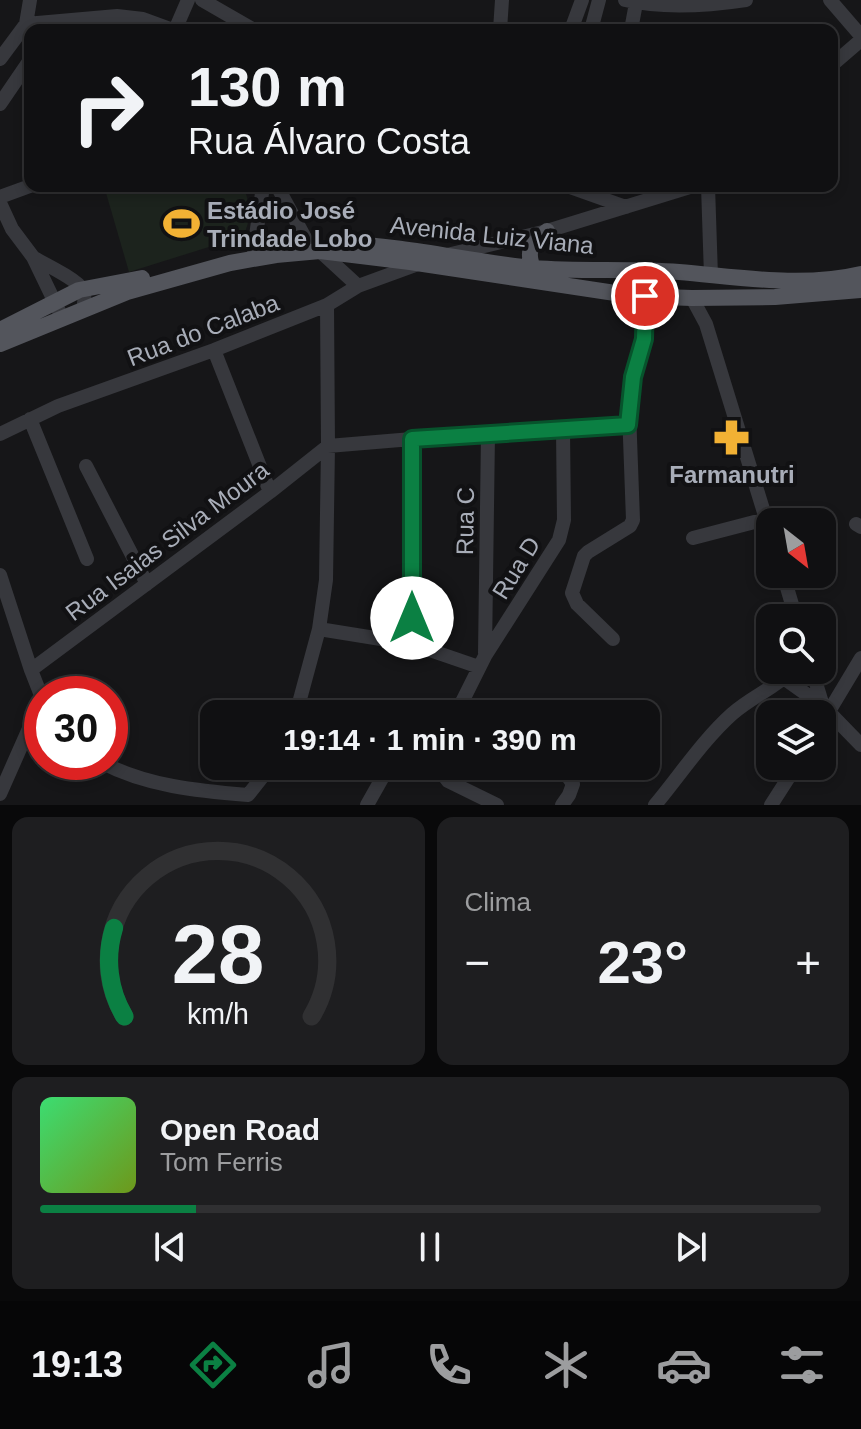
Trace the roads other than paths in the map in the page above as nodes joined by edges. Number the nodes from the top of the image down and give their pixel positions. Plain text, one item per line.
1 (30, 0) edge
2 (188, 0) edge
3 (202, 0) edge
4 (502, 0) edge
5 (582, 0) edge
6 (599, 0) edge
7 (746, 0) edge
8 (830, 0) edge
9 (630, 1) edge
10 (714, 2) edge
11 (28, 24) edge
12 (64, 24) edge
13 (159, 24) edge
14 (177, 24) edge
15 (244, 24) edge
16 (500, 24) edge
17 (573, 24) edge
18 (593, 24) edge
19 (631, 24) edge
20 (24, 32) edge
21 (0, 34) edge
22 (861, 38) edge
23 (4, 54) edge
24 (838, 59) edge
25 (24, 69) edge
26 (0, 104) edge
27 (24, 188) edge
28 (262, 192) edge
29 (281, 192) edge
30 (601, 192) edge
31 (674, 192) edge
32 (708, 192) edge
33 (0, 197) edge
34 (0, 203) edge
35 (626, 207) junction
36 (597, 216) junction
37 (547, 231) junction
38 (314, 248) junction
39 (254, 250) junction
40 (445, 255) junction
41 (33, 257) junction
42 (421, 263) junction
43 (533, 268) junction
44 (642, 271) junction
45 (62, 273) junction
46 (861, 274) edge
47 (711, 276) junction
48 (358, 286) junction
49 (83, 288) junction
50 (861, 290) edge
51 (640, 296) junction
52 (51, 297) junction
53 (692, 298) junction
54 (710, 298) junction
55 (327, 305) junction
56 (83, 310) junction
57 (66, 318) junction
58 (706, 324) junction
59 (0, 330) edge
60 (0, 344) edge
61 (214, 350) junction
62 (30, 419) junction
63 (628, 425) junction
64 (563, 430) junction
65 (0, 434) edge
66 (488, 434) junction
67 (412, 439) junction
68 (328, 446) junction
69 (86, 466) dead end
70 (270, 492) junction
71 (763, 508) edge
72 (756, 527) edge
73 (693, 538) dead end
74 (87, 559) dead end
75 (0, 575) edge
76 (147, 584) junction
77 (319, 629) junction
78 (613, 639) dead end
79 (412, 644) junction
80 (861, 658) edge
81 (482, 662) junction
82 (31, 670) junction
83 (33, 676) edge
84 (774, 684) edge
85 (798, 684) edge
86 (300, 700) edge
87 (463, 700) edge
88 (812, 700) edge
89 (834, 700) edge
90 (836, 723) edge
91 (24, 740) edge
92 (861, 745) edge
93 (128, 774) edge
94 (261, 780) edge
95 (381, 780) edge
96 (447, 780) edge
97 (570, 780) edge
98 (787, 780) edge
99 (0, 794) edge
100 (247, 800) edge
101 (367, 805) edge
102 (497, 805) edge
103 (562, 805) edge
104 (655, 805) edge
105 (771, 805) edge

1 - 11 street
2 - 14 street
3 - 15 street
4 - 16 street
5 - 17 street
6 - 18 street
7 - 10 street
8 - 22 street
9 - 10 street
9 - 19 street
12 - 13 street
20 - 23 street
21 - 23 street
22 - 24 street
25 - 26 street
27 - 33 street
28 - 39 street
29 - 38 street
30 - 35 street
30 - 36 street
31 - 35 street
32 - 47 street
34 - 41 street
35 - 36 street
36 - 37 street
37 - 40 street
37 - 43 main road
38 - 39 main road
38 - 40 main road, Avenida Luiz Viana
38 - 42 main road, Avenida Luiz Viana
38 - 48 street
38 - 56 main road
39 - 49 main road
40 - 43 main road, Avenida Luiz Viana
41 - 45 street
41 - 52 street
42 - 48 street, Rua do Calaba
42 - 51 main road, Avenida Luiz Viana
43 - 44 main road, Avenida Luiz Viana
44 - 47 main road, Avenida Luiz Viana
44 - 51 street
45 - 49 street
45 - 52 street
46 - 47 main road, Avenida Luiz Viana
48 - 55 street, Rua do Calaba
49 - 52 main road
49 - 56 street
50 - 54 main road, Avenida Luiz Viana
51 - 53 main road, Avenida Luiz Viana
51 - 63 street
52 - 57 street
52 - 59 main road
53 - 54 main road, Avenida Luiz Viana
53 - 58 street
54 - 58 street
55 - 61 street, Rua do Calaba
55 - 68 street
56 - 57 main road
57 - 60 main road
58 - 71 street
61 - 62 street, Rua do Calaba
61 - 70 street
62 - 65 street, Rua do Calaba
62 - 74 street
63 - 64 street
63 - 78 street
64 - 66 street
64 - 81 street, Rua D
66 - 67 street
66 - 81 street, Rua C
67 - 68 street
67 - 79 street
68 - 70 street, Rua Isaias Silva Moura
68 - 77 street
69 - 76 street
70 - 76 street, Rua Isaias Silva Moura
72 - 73 street
75 - 82 street
76 - 82 street, Rua Isaias Silva Moura
77 - 79 street
77 - 86 street
79 - 81 street
80 - 89 street
81 - 87 street, Rua D
82 - 83 street
84 - 104 street
85 - 88 street
90 - 92 street
91 - 99 street
93 - 100 street
94 - 100 street
95 - 101 street
96 - 102 street
97 - 103 street
98 - 105 street

